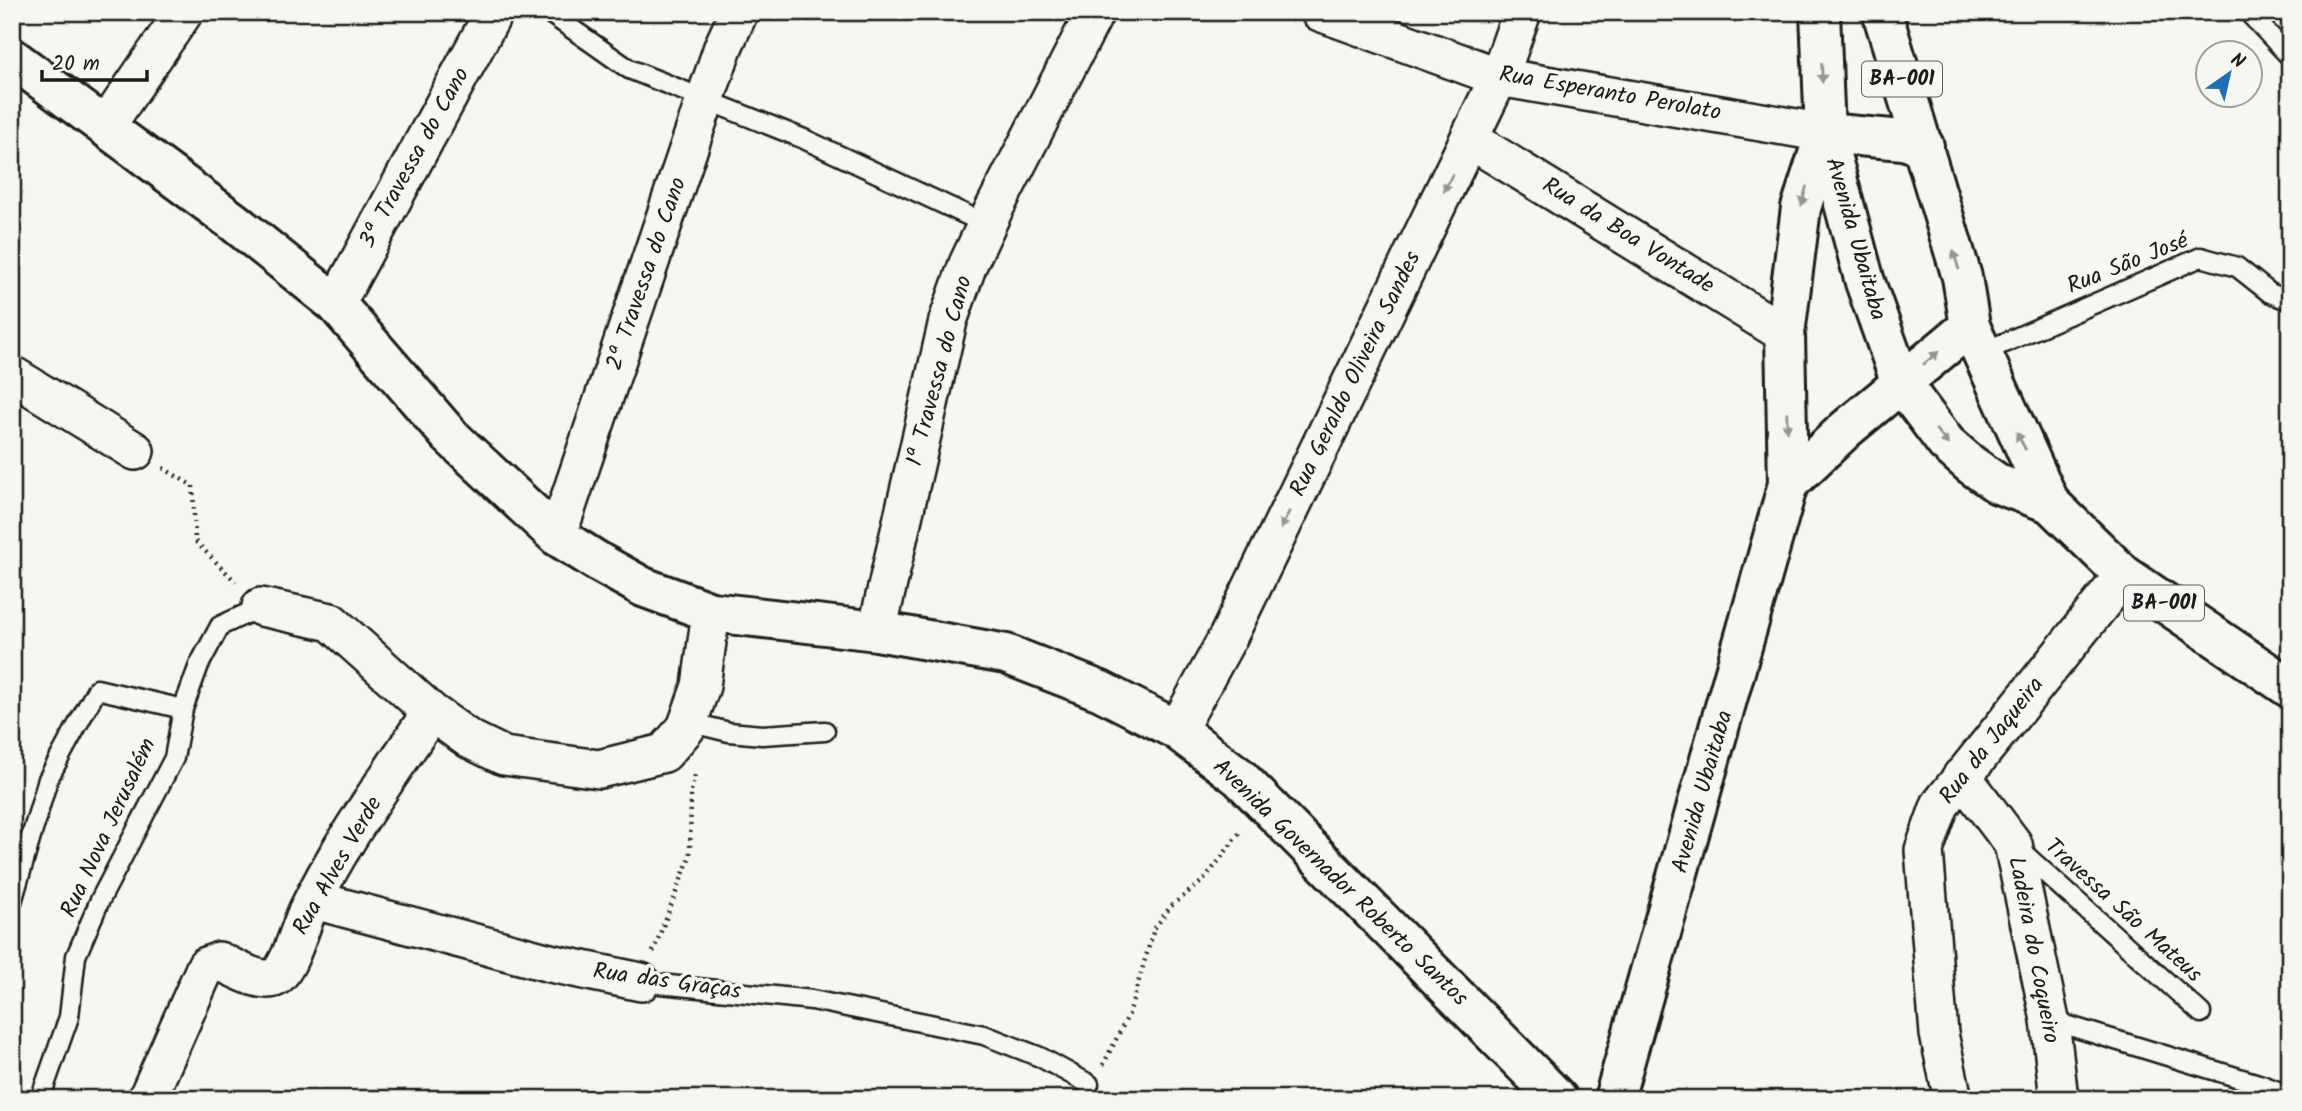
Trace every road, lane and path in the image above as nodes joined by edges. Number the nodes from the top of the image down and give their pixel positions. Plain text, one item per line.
1 (184, 12) edge
2 (494, 12) edge
3 (548, 12) edge
4 (738, 12) edge
5 (1095, 12) edge
6 (1320, 12) edge
7 (1522, 12) edge
8 (1819, 12) edge
9 (1882, 12) edge
10 (2248, 12) edge
11 (2290, 57) edge
12 (12, 58) edge
13 (1499, 78) junction
14 (705, 101) junction
15 (106, 126) junction
16 (1825, 133) junction
17 (1469, 139) junction
18 (1924, 146) junction
19 (986, 224) junction
20 (2290, 300) edge
21 (336, 304) junction
22 (1785, 334) junction
23 (1975, 340) junction
24 (12, 375) edge
25 (1901, 383) junction
26 (135, 451) joint
27 (1788, 484) junction
28 (2050, 503) junction
29 (557, 536) junction
30 (2124, 575) junction
31 (261, 607) junction
32 (711, 612) junction
33 (877, 631) junction
34 (2290, 688) edge
35 (183, 709) junction
36 (431, 712) junction
37 (688, 722) junction
38 (1177, 730) junction
39 (825, 731) dead end
40 (1962, 776) junction
41 (1264, 803) junction
42 (2013, 844) junction
43 (314, 900) junction
44 (12, 902) edge
45 (642, 982) junction
46 (2201, 1013) dead end
47 (2050, 1020) junction
48 (1089, 1084) joint
49 (2290, 1096) edge
50 (40, 1099) edge
51 (147, 1099) edge
52 (1558, 1099) edge
53 (1614, 1099) edge
54 (1954, 1099) edge
55 (2059, 1099) edge

1 - 15 street
2 - 21 street, 3ª Travessa do Cano
3 - 14 lane
4 - 14 street, 2ª Travessa do Cano
5 - 19 street, 1ª Travessa do Cano
6 - 13 street, Rua Esperanto Perolato
7 - 13 street, Rua Geraldo Oliveira Sandes
8 -> 16 main road, Avenida Ubaitaba / BA-001
9 - 18 main road, BA-001
10 - 11 lane
12 - 15 main road, Avenida Governador Roberto Santos
13 - 16 street, Rua Esperanto Perolato
13 - 17 street, Rua Geraldo Oliveira Sandes
14 - 19 lane
14 - 29 street, 2ª Travessa do Cano
15 - 21 main road, Avenida Governador Roberto Santos
16 - 18 main road, Avenida Ubaitaba
16 -> 22 main road, Avenida Ubaitaba
16 - 25 main road, Avenida Ubaitaba / BA-001
17 - 22 street, Rua da Boa Vontade
17 -> 38 street, Rua Geraldo Oliveira Sandes
23 -> 18 main road, BA-001
19 - 33 street, 1ª Travessa do Cano
20 - 23 lane, Rua São José
21 - 29 main road, Avenida Governador Roberto Santos
22 -> 27 main road, Avenida Ubaitaba
25 -> 23 main road
28 -> 23 main road, BA-001
24 - 26 street
25 - 27 main road
25 -> 28 main road, BA-001
26 - 31 path
27 - 53 main road, Avenida Ubaitaba
28 - 30 main road, BA-001
29 - 32 main road, Avenida Governador Roberto Santos
30 - 34 main road, BA-001
30 - 40 street, Rua da Jaqueira
31 - 35 lane, Rua Nova Jerusalém
31 - 36 street
32 - 33 main road, Avenida Governador Roberto Santos
32 - 37 street
33 - 38 main road, Avenida Governador Roberto Santos
35 - 44 lane
35 - 50 lane, Rua Nova Jerusalém
36 - 37 street
36 - 43 street, Rua Alves Verde
37 - 39 lane
37 - 45 path
38 - 41 main road, Avenida Governador Roberto Santos
40 - 42 street, Ladeira do Coqueiro
40 - 54 street, Rua da Jaqueira
41 - 48 path
41 - 52 main road, Avenida Governador Roberto Santos
42 - 46 lane, Travessa São Mateus
42 - 47 street, Ladeira do Coqueiro
43 - 45 street, Rua das Graças
43 - 51 street, Rua Alves Verde
45 - 48 lane, Rua das Graças
47 - 49 lane
47 - 55 street, Ladeira do Coqueiro

